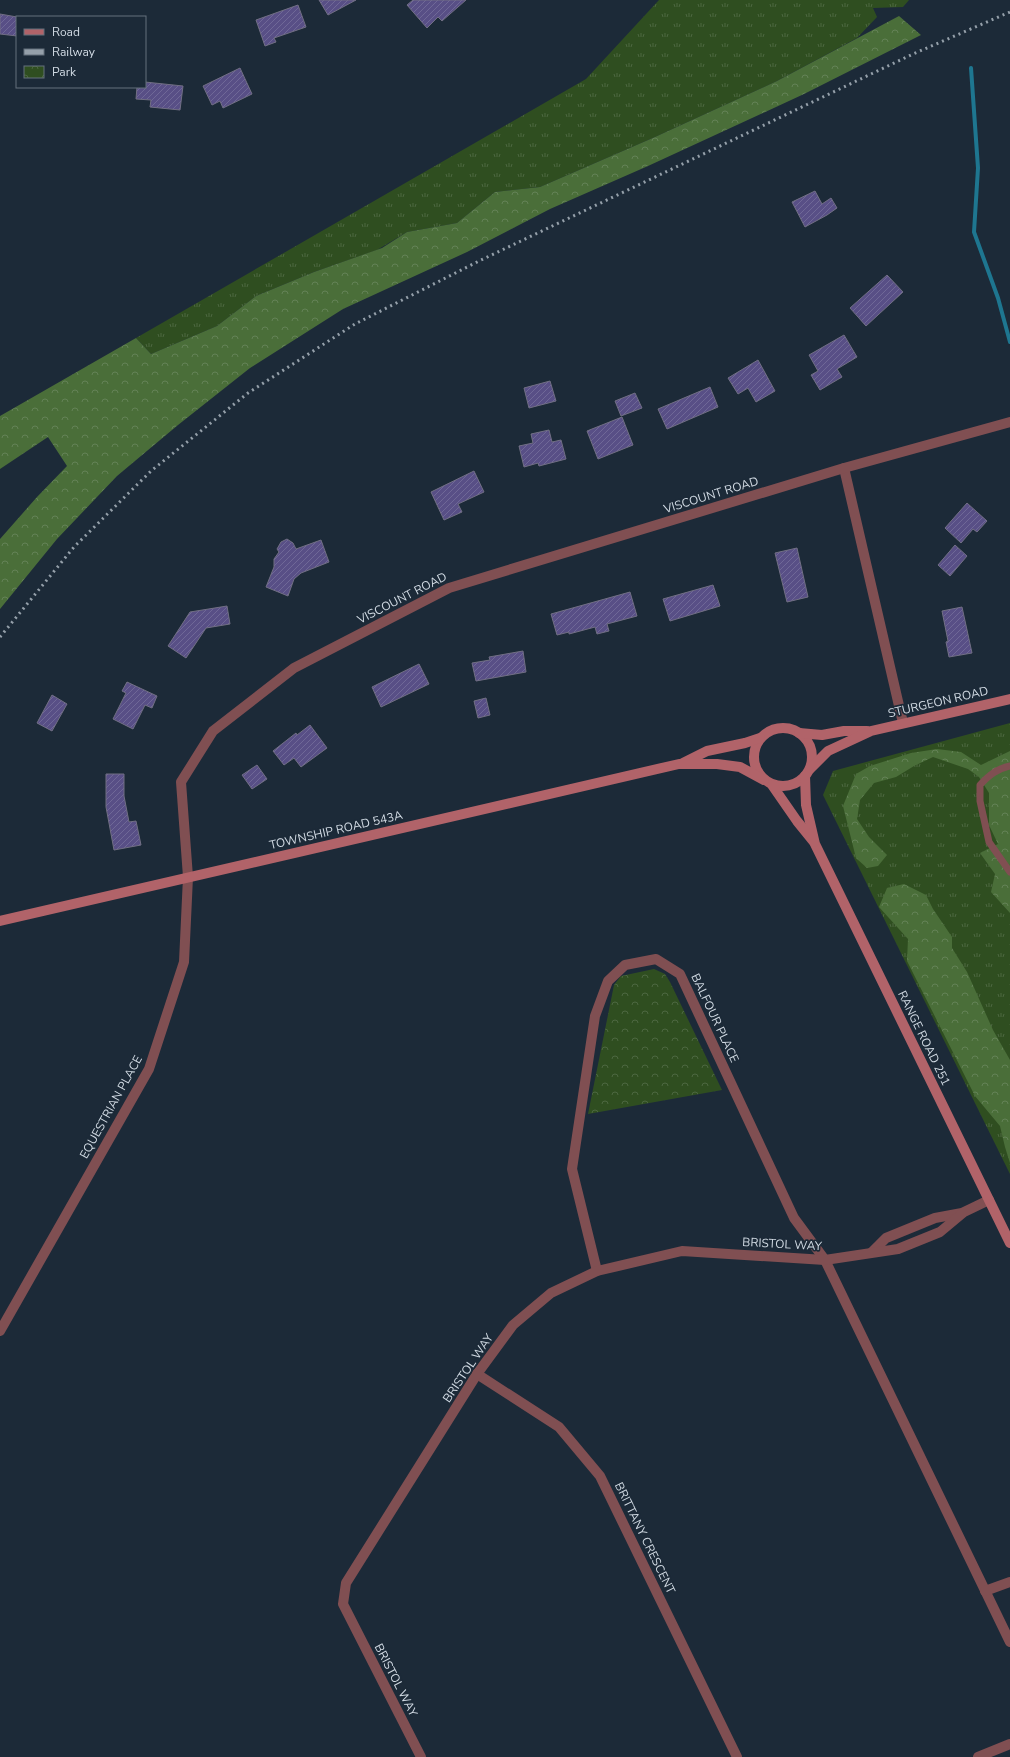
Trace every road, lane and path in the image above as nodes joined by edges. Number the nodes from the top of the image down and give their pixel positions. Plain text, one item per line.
1 (1010, 422) edge
2 (844, 468) junction
3 (1010, 699) edge
4 (903, 723) junction
5 (871, 731) junction
6 (799, 732) junction
7 (760, 738) junction
8 (679, 764) junction
9 (1010, 766) edge
10 (808, 772) junction
11 (768, 782) junction
12 (815, 844) junction
13 (1010, 872) edge
14 (188, 877) junction
15 (0, 921) edge
16 (989, 1200) junction
17 (964, 1212) junction
18 (1010, 1243) edge
19 (872, 1252) junction
20 (825, 1260) junction
21 (597, 1271) junction
22 (0, 1330) edge
23 (477, 1374) junction
24 (1010, 1582) edge
25 (985, 1591) junction
26 (1010, 1642) edge
27 (1010, 1744) edge
28 (421, 1757) edge
29 (737, 1757) edge
30 (978, 1757) edge

1 - 2 street, VISCOUNT ROAD
2 - 4 street
2 - 14 street, VISCOUNT ROAD
3 - 4 main road, STURGEON ROAD
4 - 5 main road, STURGEON ROAD
5 - 6 main road, STURGEON ROAD
5 - 10 main road, STURGEON ROAD
6 - 7 main road
6 - 10 main road
7 - 8 main road, TOWNSHIP ROAD 543A
7 - 11 main road
8 - 11 main road, TOWNSHIP ROAD 543A
8 - 14 main road, TOWNSHIP ROAD 543A
9 - 13 lane
10 - 11 main road
10 - 12 main road, RANGE ROAD 251
11 - 12 main road, RANGE ROAD 251
12 - 16 main road, RANGE ROAD 251
14 - 15 main road, TOWNSHIP ROAD 543A
14 - 22 street, EQUESTRIAN PLACE
16 - 17 street, BRISTOL WAY
16 - 18 main road, RANGE ROAD 251
17 - 19 street, BRISTOL WAY
17 - 19 street, BRISTOL WAY
19 - 20 street, BRISTOL WAY
20 - 21 street, BRISTOL WAY
20 - 21 street, BALFOUR PLACE
20 - 25 street
21 - 23 street, BRISTOL WAY
23 - 28 street, BRISTOL WAY
23 - 29 street, BRITTANY CRESCENT
24 - 25 street
25 - 26 street
27 - 30 street

